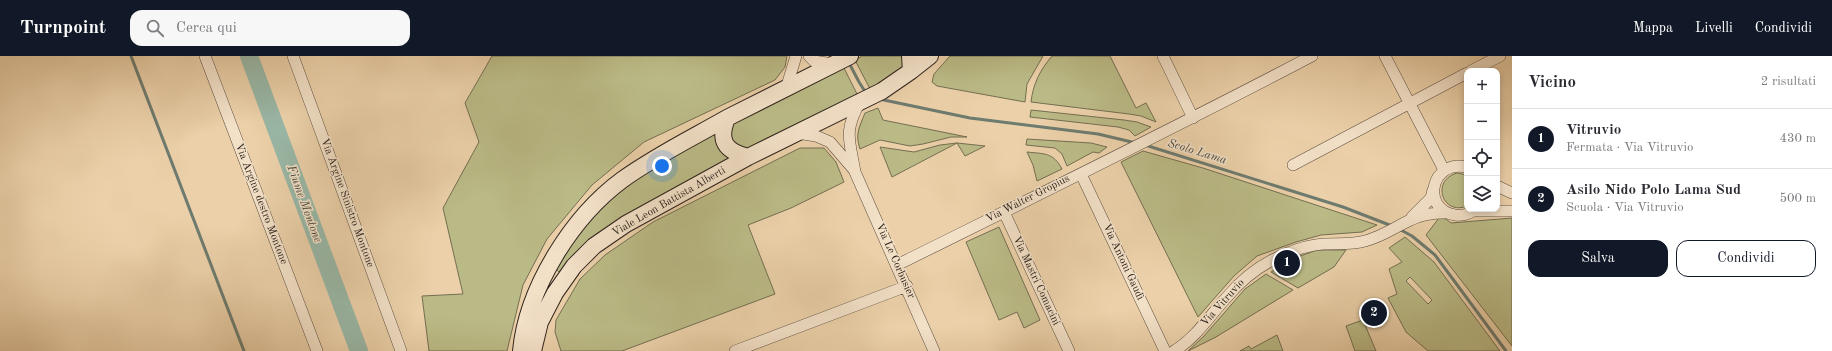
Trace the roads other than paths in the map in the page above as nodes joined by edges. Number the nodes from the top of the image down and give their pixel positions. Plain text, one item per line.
1 (205, 56) edge
2 (293, 56) edge
3 (796, 56) edge
4 (809, 56) edge
5 (850, 56) edge
6 (930, 56) edge
7 (1163, 56) edge
8 (1312, 56) edge
9 (1385, 56) edge
10 (1500, 56) edge
11 (833, 64) junction
12 (910, 64) edge
13 (1477, 68) edge
14 (1464, 75) edge
15 (786, 89) junction
16 (860, 101) junction
17 (1409, 103) junction
18 (727, 118) junction
19 (1193, 118) junction
20 (796, 133) junction
21 (748, 157) junction
22 (1292, 165) dead end
23 (1464, 167) edge
24 (1444, 170) junction
25 (855, 172) junction
26 (1081, 174) junction
27 (1500, 187) edge
28 (1434, 190) junction
29 (1512, 193) edge
30 (1500, 211) edge
31 (1512, 211) edge
32 (1004, 212) junction
33 (1469, 212) edge
34 (1447, 213) junction
35 (1408, 220) junction
36 (897, 265) junction
37 (907, 286) junction
38 (317, 351) edge
39 (402, 351) edge
40 (522, 351) edge
41 (533, 351) edge
42 (736, 351) edge
43 (934, 351) edge
44 (1069, 351) edge
45 (1165, 351) edge
46 (1174, 351) edge

1 - 38 street, Via Argine destro Montone
2 - 39 street, Via Argine Sinistro Montone
3 - 15 street
4 - 11 street
5 - 11 main road
6 - 12 main road
7 - 19 street
8 - 19 street, Via Walter Gropius
9 - 17 street
10 - 13 street
11 - 15 main road
12 - 16 main road
14 - 17 street
15 - 18 main road
16 - 20 main road, Viale Leon Battista Alberti
16 - 25 street, Via Le Corbusier
17 - 22 street
17 - 24 street
18 - 21 main road
18 - 40 main road
19 - 26 street, Via Walter Gropius
20 - 21 main road, Viale Leon Battista Alberti
20 - 25 street, Via Le Corbusier
21 - 41 main road, Viale Leon Battista Alberti
23 - 24 street
24 - 28 street, Via Vitruvio
25 - 36 street, Via Le Corbusier
26 - 32 street, Via Walter Gropius
26 - 45 street, Via Antoni Gaudì
27 - 29 street
28 - 34 street
28 - 35 street, Via Vitruvio
30 - 31 street, Via Vitruvio
32 - 36 street, Via Walter Gropius
32 - 44 street, Via Mastri Comacini
33 - 34 street, Via Vitruvio
34 - 35 street, Via Vitruvio
35 - 46 street, Via Vitruvio
36 - 37 street, Via Le Corbusier
37 - 42 street
37 - 43 street, Via Le Corbusier

